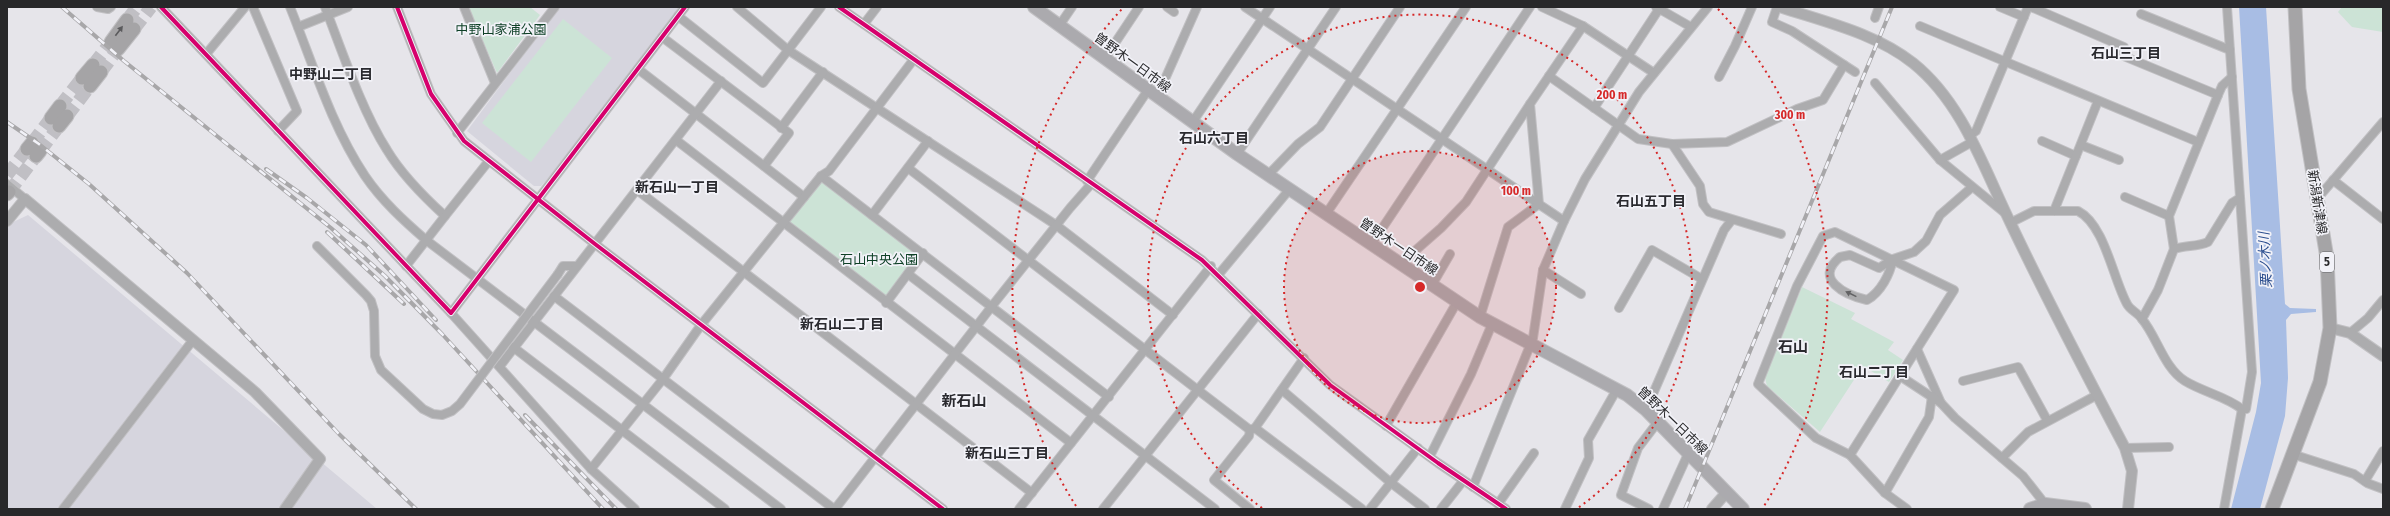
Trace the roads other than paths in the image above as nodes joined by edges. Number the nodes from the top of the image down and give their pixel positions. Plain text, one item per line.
1 (97, 7) edge
2 (111, 7) edge
3 (245, 7) edge
4 (253, 7) edge
5 (290, 7) edge
6 (348, 7) edge
7 (397, 7) edge
8 (464, 7) edge
9 (555, 7) edge
10 (685, 7) edge
11 (737, 7) edge
12 (820, 7) edge
13 (839, 7) edge
14 (877, 7) edge
15 (1034, 7) edge
16 (1072, 7) edge
17 (1139, 7) edge
18 (1167, 7) edge
19 (1197, 7) edge
20 (1245, 7) edge
21 (1270, 7) edge
22 (1336, 7) edge
23 (1400, 7) edge
24 (1466, 7) edge
25 (1530, 7) edge
26 (1542, 7) edge
27 (1708, 7) edge
28 (1752, 7) edge
29 (1777, 7) edge
30 (1780, 7) edge
31 (1879, 7) edge
32 (2000, 7) edge
33 (2029, 7) edge
34 (2228, 7) edge
35 (2296, 7) edge
36 (1657, 8) edge
37 (165, 9) edge
38 (327, 11) edge
39 (1174, 12) dead end
40 (2141, 14) dead end
41 (678, 16) junction
42 (2024, 17) junction
43 (1875, 18) dead end
44 (1262, 19) junction
45 (131, 24) tunnel mouth
46 (864, 24) junction
47 (298, 26) junction
48 (1059, 26) junction
49 (1583, 26) junction
50 (1920, 26) dead end
51 (1691, 27) junction
52 (662, 37) junction
53 (114, 46) tunnel mouth
54 (1307, 49) junction
55 (788, 50) junction
56 (2230, 50) junction
57 (207, 54) junction
58 (1628, 56) junction
59 (1105, 58) junction
60 (914, 60) junction
61 (2004, 62) junction
62 (1844, 64) junction
63 (97, 68) tunnel mouth
64 (638, 69) junction
65 (823, 72) junction
66 (1855, 72) dead end
67 (1654, 73) junction
68 (1549, 76) junction
69 (1719, 77) dead end
70 (2232, 77) junction
71 (1352, 79) junction
72 (721, 81) junction
73 (86, 82) tunnel mouth
74 (495, 83) junction
75 (1875, 83) dead end
76 (1152, 94) junction
77 (2218, 95) junction
78 (2098, 101) junction
79 (1530, 104) junction
80 (878, 108) junction
81 (1398, 108) junction
82 (1594, 108) junction
83 (696, 115) junction
84 (2383, 122) edge
85 (1192, 123) junction
86 (1620, 126) junction
87 (781, 128) junction
88 (278, 131) junction
89 (457, 133) junction
90 (1970, 139) junction
91 (676, 140) junction
92 (1442, 140) junction
93 (928, 141) junction
94 (2042, 141) dead end
95 (2198, 142) junction
96 (1672, 144) junction
97 (2081, 145) junction
98 (1237, 154) junction
99 (2076, 156) junction
100 (1940, 160) junction
101 (2118, 160) dead end
102 (488, 162) junction
103 (764, 166) junction
104 (908, 168) junction
105 (1487, 169) junction
106 (1268, 175) junction
107 (821, 176) junction
108 (2333, 180) junction
109 (1089, 182) junction
110 (1971, 188) junction
111 (8, 190) edge
112 (637, 190) junction
113 (1289, 190) junction
114 (804, 197) junction
115 (2125, 197) dead end
116 (2240, 198) junction
117 (25, 199) junction
118 (537, 199) junction
119 (2317, 199) junction
120 (1539, 204) junction
121 (2054, 211) junction
122 (1326, 214) junction
123 (872, 215) junction
124 (445, 216) junction
125 (2169, 216) junction
126 (2008, 219) junction
127 (2383, 219) edge
128 (1564, 220) junction
129 (7, 221) edge
130 (1731, 221) junction
131 (784, 223) junction
132 (1056, 225) junction
133 (1781, 234) dead end
134 (426, 240) junction
135 (595, 244) junction
136 (1371, 244) junction
137 (317, 246) dead end
138 (2174, 249) junction
139 (923, 253) junction
140 (1450, 254) dead end
141 (1893, 259) junction
142 (1029, 260) junction
143 (1400, 264) junction
144 (406, 266) junction
145 (576, 266) junction
146 (1211, 266) junction
147 (1875, 268) junction
148 (1543, 270) junction
149 (743, 273) junction
150 (908, 274) junction
151 (1219, 274) junction
152 (478, 279) junction
153 (1702, 279) junction
154 (1432, 285) junction
155 (1882, 285) junction
156 (1580, 294) dead end
157 (554, 296) junction
158 (2383, 300) edge
159 (1457, 302) junction
160 (886, 303) junction
161 (992, 306) junction
162 (1619, 308) dead end
163 (451, 313) junction
164 (1258, 314) junction
165 (1173, 315) junction
166 (1480, 317) junction
167 (2142, 319) junction
168 (534, 321) junction
169 (1492, 324) junction
170 (701, 325) junction
171 (976, 327) junction
172 (2330, 328) junction
173 (2350, 333) junction
174 (193, 340) junction
175 (1531, 345) junction
176 (513, 347) junction
177 (1917, 349) junction
178 (1146, 350) junction
179 (954, 355) junction
180 (2383, 356) edge
181 (1304, 358) junction
182 (500, 366) junction
183 (1900, 376) junction
184 (663, 379) junction
185 (1963, 381) dead end
186 (1617, 389) junction
187 (1200, 390) junction
188 (1282, 390) junction
189 (2097, 395) junction
190 (1932, 396) junction
191 (1109, 397) junction
192 (1941, 403) junction
193 (643, 404) junction
194 (916, 404) junction
195 (2242, 409) junction
196 (1646, 410) junction
197 (1093, 416) junction
198 (2048, 420) junction
199 (1658, 423) junction
200 (1386, 426) junction
201 (1252, 429) junction
202 (622, 432) junction
203 (1071, 443) junction
204 (2169, 447) dead end
205 (1418, 448) junction
206 (2125, 448) junction
207 (2383, 451) edge
208 (1534, 453) dead end
209 (1146, 454) junction
210 (1688, 454) junction
211 (2292, 454) junction
212 (1850, 455) junction
213 (1430, 456) junction
214 (875, 457) junction
215 (2002, 458) junction
216 (591, 469) junction
217 (1463, 481) junction
218 (2365, 481) junction
219 (1390, 482) junction
220 (1473, 487) junction
221 (2383, 489) edge
222 (1726, 492) junction
223 (1885, 492) junction
224 (1032, 493) junction
225 (1498, 504) junction
226 (2045, 504) junction
227 (1244, 507) edge
228 (288, 508) edge
229 (62, 509) edge
230 (635, 509) edge
231 (725, 509) edge
232 (781, 509) edge
233 (834, 509) edge
234 (943, 509) edge
235 (1019, 509) edge
236 (1103, 509) edge
237 (1215, 509) edge
238 (1362, 509) edge
239 (1370, 509) edge
240 (1425, 509) edge
241 (1441, 509) edge
242 (1506, 509) edge
243 (1565, 509) edge
244 (1649, 509) edge
245 (1663, 509) edge
246 (1712, 509) edge
247 (1743, 509) edge
248 (1907, 509) edge
249 (2030, 509) edge
250 (2085, 509) edge
251 (2128, 509) edge
252 (2224, 509) edge
253 (2272, 509) edge

1 - 2 street
3 - 57 street
4 - 88 street
5 - 47 street
6 - 38 street
7 - 89 street
8 - 74 street
9 - 74 street
10 - 41 street
11 - 55 street
12 - 55 street
13 - 46 street
14 - 46 street
15 - 48 main road, 曽野木一日市線
16 - 48 street
17 - 59 street
18 - 39 street
19 - 76 street
20 - 44 street
21 - 44 street
22 - 54 street
23 - 71 street
24 - 81 street
25 - 92 street
26 - 49 street
27 - 51 street
28 - 69 street
29 - 62 street
30 - 90 street
31 - 43 street
32 - 42 street
33 - 42 street
33 - 77 street
34 - 56 street
35 - 119 main road, 新潟新津線 / 5
36 - 51 street
36 - 58 street
37 - 57 street
38 - 47 street
38 - 124 street
40 - 56 street
41 - 52 street
41 - 55 street
42 - 61 street
44 - 54 street
44 - 85 street
45 - 53 main road
46 - 60 street
47 - 134 street
48 - 59 main road, 曽野木一日市線
49 - 58 street
49 - 68 street
50 - 61 street
51 - 67 street
52 - 64 street
52 - 72 street
54 - 71 street
54 - 98 street
55 - 65 street
56 - 70 street
57 - 88 street
58 - 67 street
58 - 82 street
59 - 76 main road, 曽野木一日市線
60 - 80 street
60 - 109 street
61 - 78 street
61 - 90 street
62 - 66 street
62 - 96 street
63 - 73 main road
64 - 83 street
64 - 118 street
65 - 80 street
65 - 87 street
67 - 86 street
68 - 79 street
68 - 82 street
70 - 77 street
70 - 116 street
71 - 81 street
71 - 106 street
72 - 83 street
72 - 87 street
74 - 89 street
75 - 100 street
76 - 85 main road, 曽野木一日市線
76 - 109 street
77 - 95 street
78 - 95 street
78 - 97 street
79 - 105 street
79 - 120 street
80 - 93 street
80 - 107 street
81 - 92 street
81 - 122 street
82 - 86 street
83 - 91 street
83 - 103 street
84 - 108 street
85 - 98 main road, 曽野木一日市線
86 - 96 street
86 - 128 street
87 - 103 street
88 - 144 street
89 - 102 street
90 - 100 street
90 - 126 street
91 - 112 street
91 - 131 street
92 - 105 street
92 - 136 street
93 - 104 street
93 - 132 street
94 - 99 street
95 - 125 street
96 - 130 street
97 - 99 street
97 - 101 street
98 - 106 main road, 曽野木一日市線
99 - 121 street
100 - 110 street
102 - 118 street
102 - 124 street
103 - 114 street
104 - 123 street
104 - 142 street
105 - 120 street
105 - 143 street
106 - 113 main road, 曽野木一日市線
107 - 114 street
107 - 123 street
108 - 119 street
108 - 127 street
109 - 132 street
109 - 146 street
110 - 126 street
110 - 141 street
111 - 117 street
112 - 135 street
112 - 149 street
113 - 122 main road, 曽野木一日市線
113 - 151 street
114 - 131 street
115 - 125 street
116 - 138 street
116 - 195 street
117 - 129 street
117 - 174 street
118 - 135 street
118 - 152 street
119 - 172 main road, 新潟新津線 / 5
120 - 128 street
120 - 166 street
121 - 126 street
121 - 167 street
122 - 136 main road, 曽野木一日市線
123 - 139 street
124 - 134 street
125 - 138 street
126 - 189 street
128 - 148 street
130 - 133 street
130 - 153 street
131 - 149 street
131 - 160 street
132 - 142 street
132 - 165 street
134 - 144 street
134 - 152 street
135 - 145 street
135 - 170 street
136 - 143 main road, 曽野木一日市線
137 - 145 street, bridge
138 - 167 street
139 - 150 street
139 - 161 street
140 - 154 street
141 - 147 street
141 - 155 street
141 - 177 street
141 - 212 street
142 - 161 street
142 - 178 street
143 - 154 main road, 曽野木一日市線
144 - 163 street
145 - 157 street
146 - 151 street
146 - 165 street
147 - 155 street
155 -> 147 street
148 - 156 street
148 - 175 street
149 - 170 street
149 - 194 street
150 - 160 street
150 - 171 street
151 - 164 street
152 - 163 street
152 - 168 street
153 - 162 street
153 - 196 street
154 - 159 main road, 曽野木一日市線
157 - 168 street
157 - 184 street
158 - 173 street
159 - 166 main road, 曽野木一日市線
159 - 200 street
160 - 179 street
161 - 171 street
161 - 191 street
163 - 182 street
164 - 181 street
164 - 187 street
165 - 178 street
166 - 169 main road, 曽野木一日市線
167 - 195 street
168 - 176 street
168 - 193 street
169 - 175 main road, 曽野木一日市線
169 - 213 street
170 - 184 street
170 - 214 street
171 - 179 street
171 - 197 street
172 - 173 street
172 - 211 main road, 新潟新津線 / 5
173 - 180 street
174 - 228 street
174 - 229 street
175 - 186 main road, 曽野木一日市線
175 - 220 street
176 - 182 street
176 - 202 street
177 - 183 street
177 - 192 street
178 - 187 street
178 - 191 street
179 - 194 street
179 - 203 street
181 - 188 street
181 - 200 street
182 - 216 street
183 - 190 street
183 - 212 street
184 - 193 street
184 - 233 street
185 - 198 street
186 - 196 main road, 曽野木一日市線
186 - 243 street
187 - 201 street
187 - 209 street
188 - 201 street
188 - 219 street
189 - 198 street
189 - 206 street
190 - 192 street
190 - 223 street
191 - 197 street
192 - 215 street
193 - 202 street
193 - 232 street
194 - 214 street
194 - 224 street
195 - 252 street
196 - 199 main road, 曽野木一日市線
197 - 203 street
197 - 209 street
198 - 215 street
199 - 210 main road, 曽野木一日市線
199 - 244 street
200 - 205 street
201 - 227 street
201 - 238 street
202 - 216 street
202 - 231 street
203 - 224 street
204 - 206 street
205 - 213 street
205 - 219 street
206 - 251 street
207 - 218 street
208 - 225 street
209 - 236 street
209 - 237 street
210 - 222 main road, 曽野木一日市線
210 - 245 street
211 - 218 street
211 - 253 main road, 新潟新津線 / 5
212 - 223 street
213 - 217 street
214 - 233 street
214 - 234 street
215 - 226 street
216 - 230 street
217 - 220 street
217 - 241 street
218 - 221 street
219 - 239 street
219 - 240 street
220 - 225 street
222 - 246 street
222 - 247 main road, 曽野木一日市線
223 - 248 street
224 - 235 street
225 - 242 street
226 - 249 main road
226 - 250 main road

